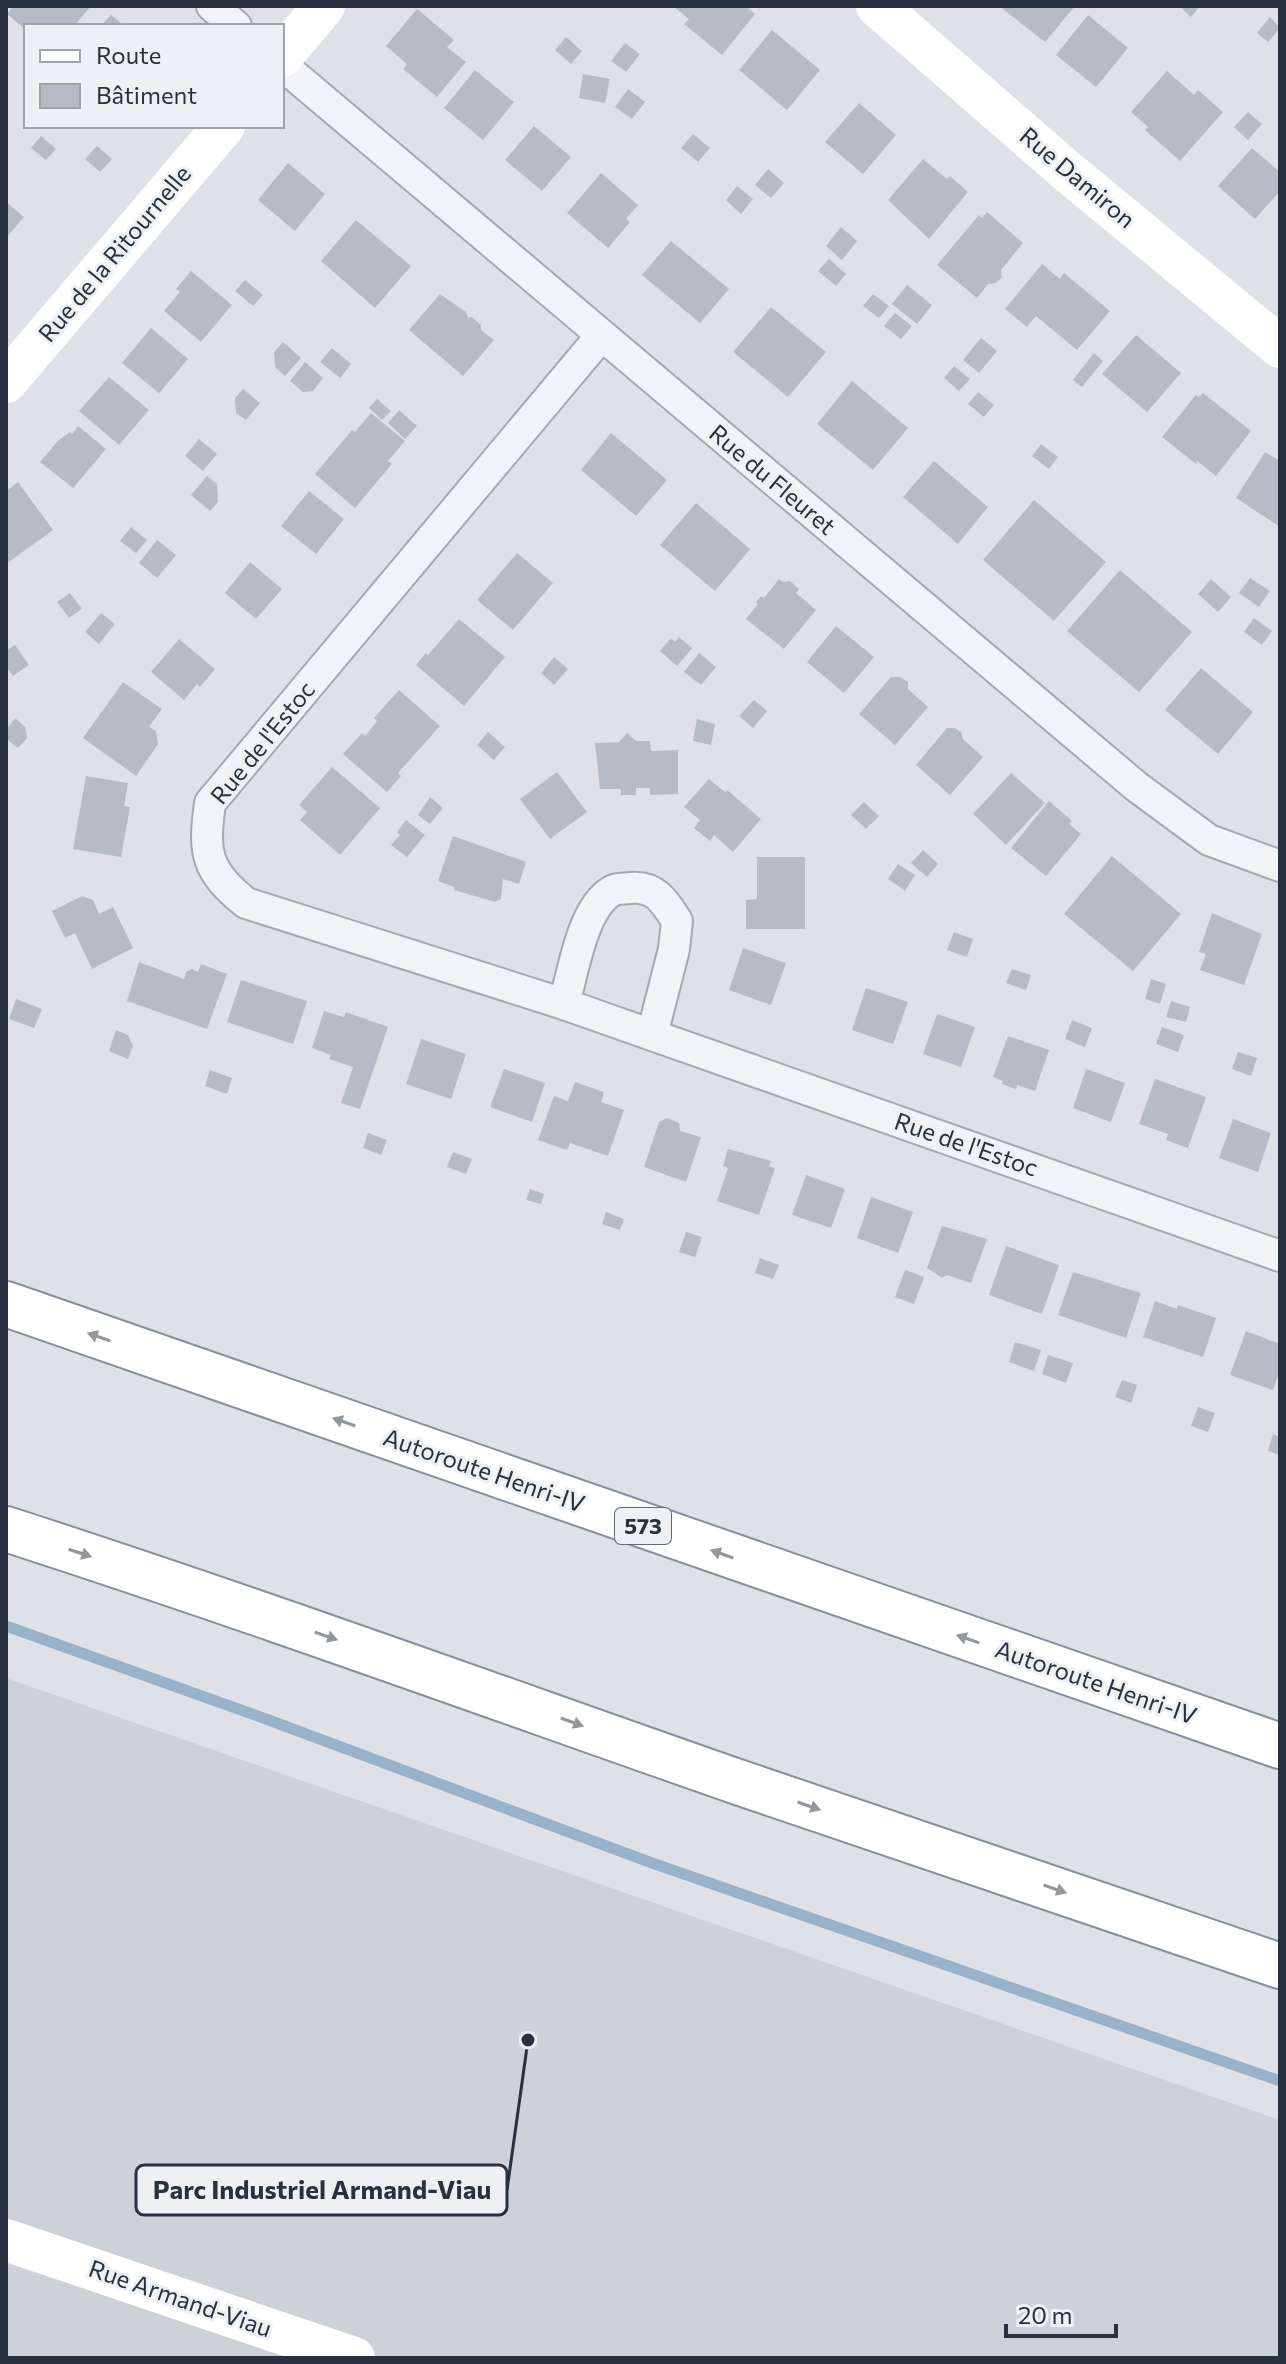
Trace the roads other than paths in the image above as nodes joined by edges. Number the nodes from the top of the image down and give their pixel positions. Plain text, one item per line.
1 (212, 6) edge
2 (324, 6) edge
3 (880, 7) edge
4 (234, 24) edge
5 (284, 54) edge
6 (284, 67) edge
7 (222, 128) edge
8 (601, 336) junction
9 (1280, 347) edge
10 (6, 381) edge
11 (1280, 866) edge
12 (564, 1004) junction
13 (652, 1035) junction
14 (1280, 1256) edge
15 (6, 1304) edge
16 (6, 1529) edge
17 (1280, 1746) edge
18 (1280, 1966) edge
19 (6, 2240) edge
20 (354, 2358) edge

1 - 4 street
2 - 5 street
3 - 9 street, Rue Damiron
6 - 8 street, Rue du Fleuret
7 - 10 street, Rue de la Ritournelle
8 - 11 street, Rue du Fleuret
8 - 12 street, Rue de l'Estoc
12 - 13 street, Rue de l'Estoc
12 - 13 street
13 - 14 street, Rue de l'Estoc
17 -> 15 highway, Autoroute Henri-IV / 573
16 -> 18 highway
19 - 20 street, Rue Armand-Viau

